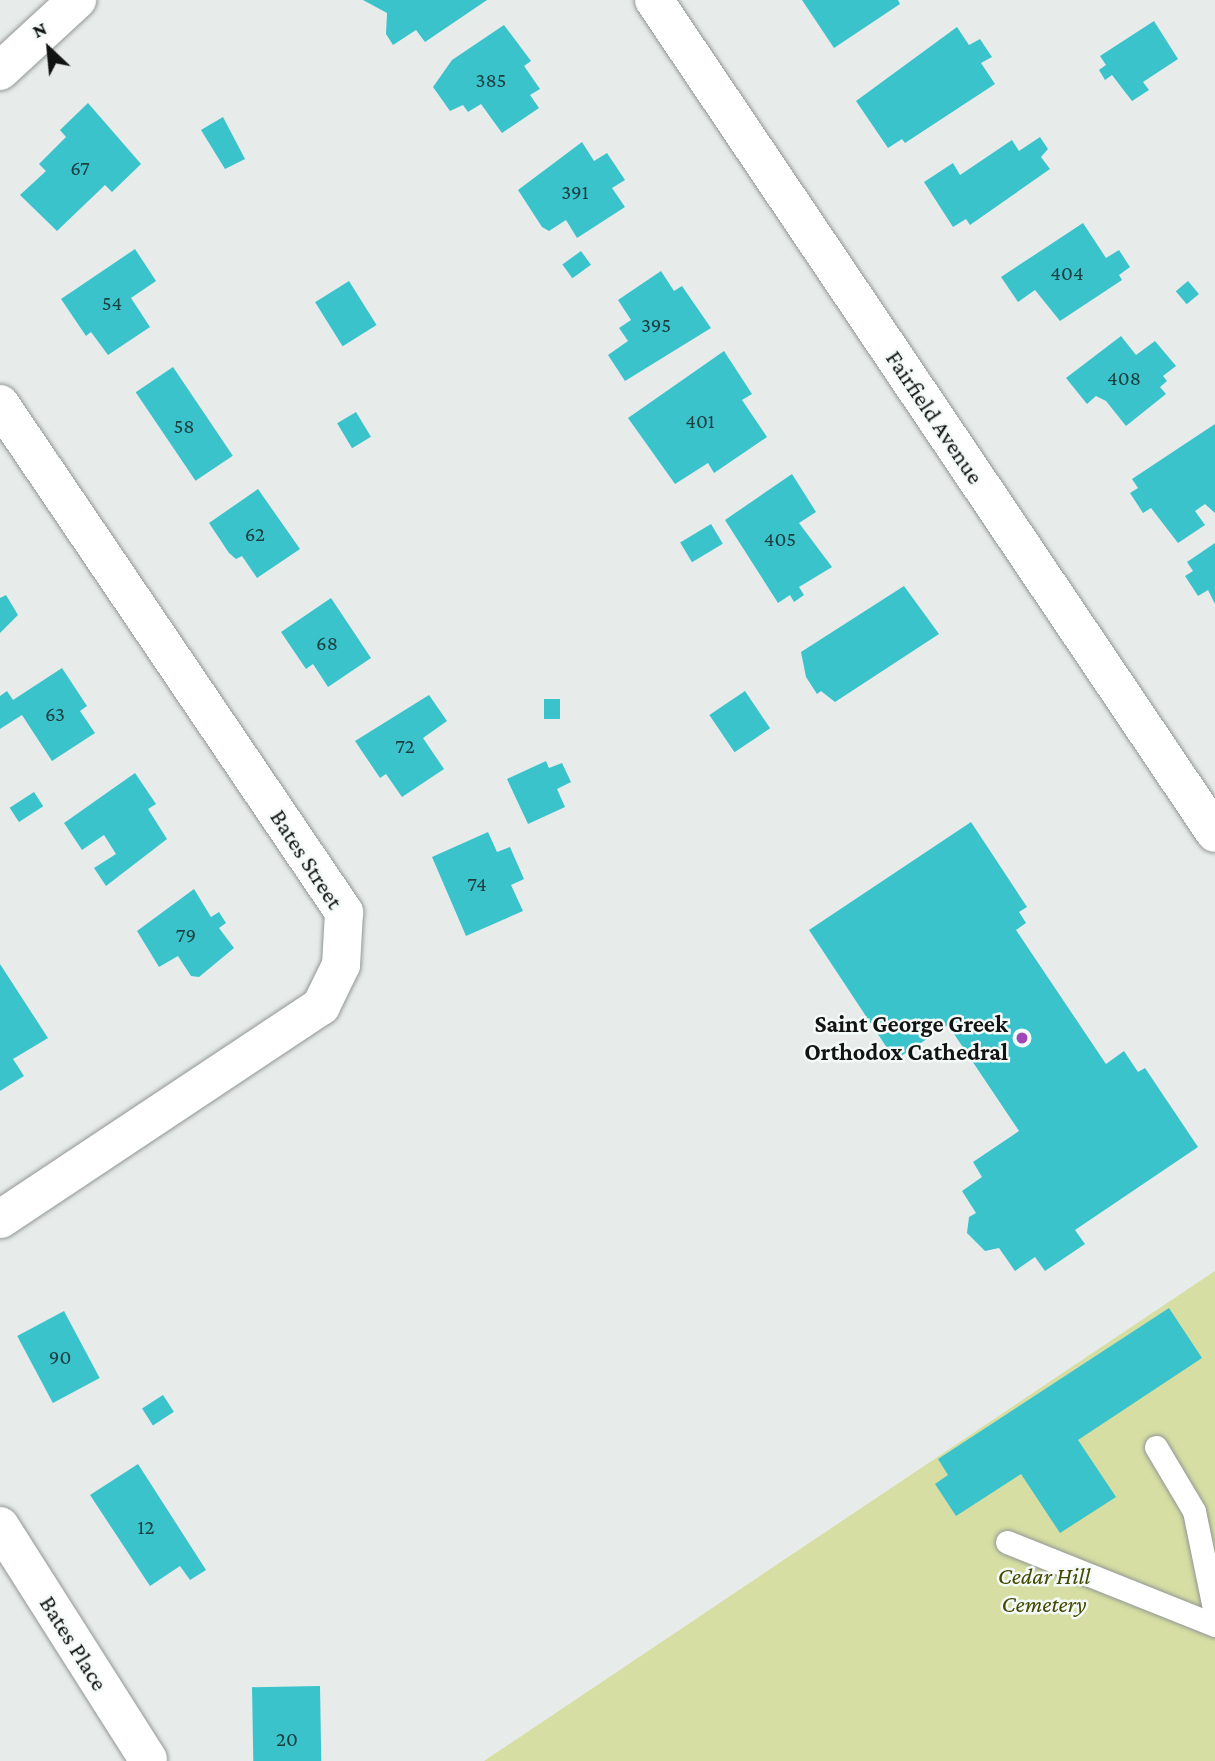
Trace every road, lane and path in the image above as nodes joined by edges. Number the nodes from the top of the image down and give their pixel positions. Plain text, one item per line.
1 (78, 0) edge
2 (654, 0) edge
3 (0, 71) edge
4 (0, 404) edge
5 (11, 444) edge
6 (1215, 833) edge
7 (0, 1219) edge
8 (1156, 1447) dead end
9 (0, 1526) edge
10 (1007, 1542) dead end
11 (1215, 1613) edge
12 (1215, 1625) edge
13 (148, 1759) edge

1 - 3 street
2 - 6 street, Fairfield Avenue
4 - 5 street, Bates Street
5 - 7 street, Bates Street
8 - 11 lane
9 - 13 street, Bates Place
10 - 12 lane

